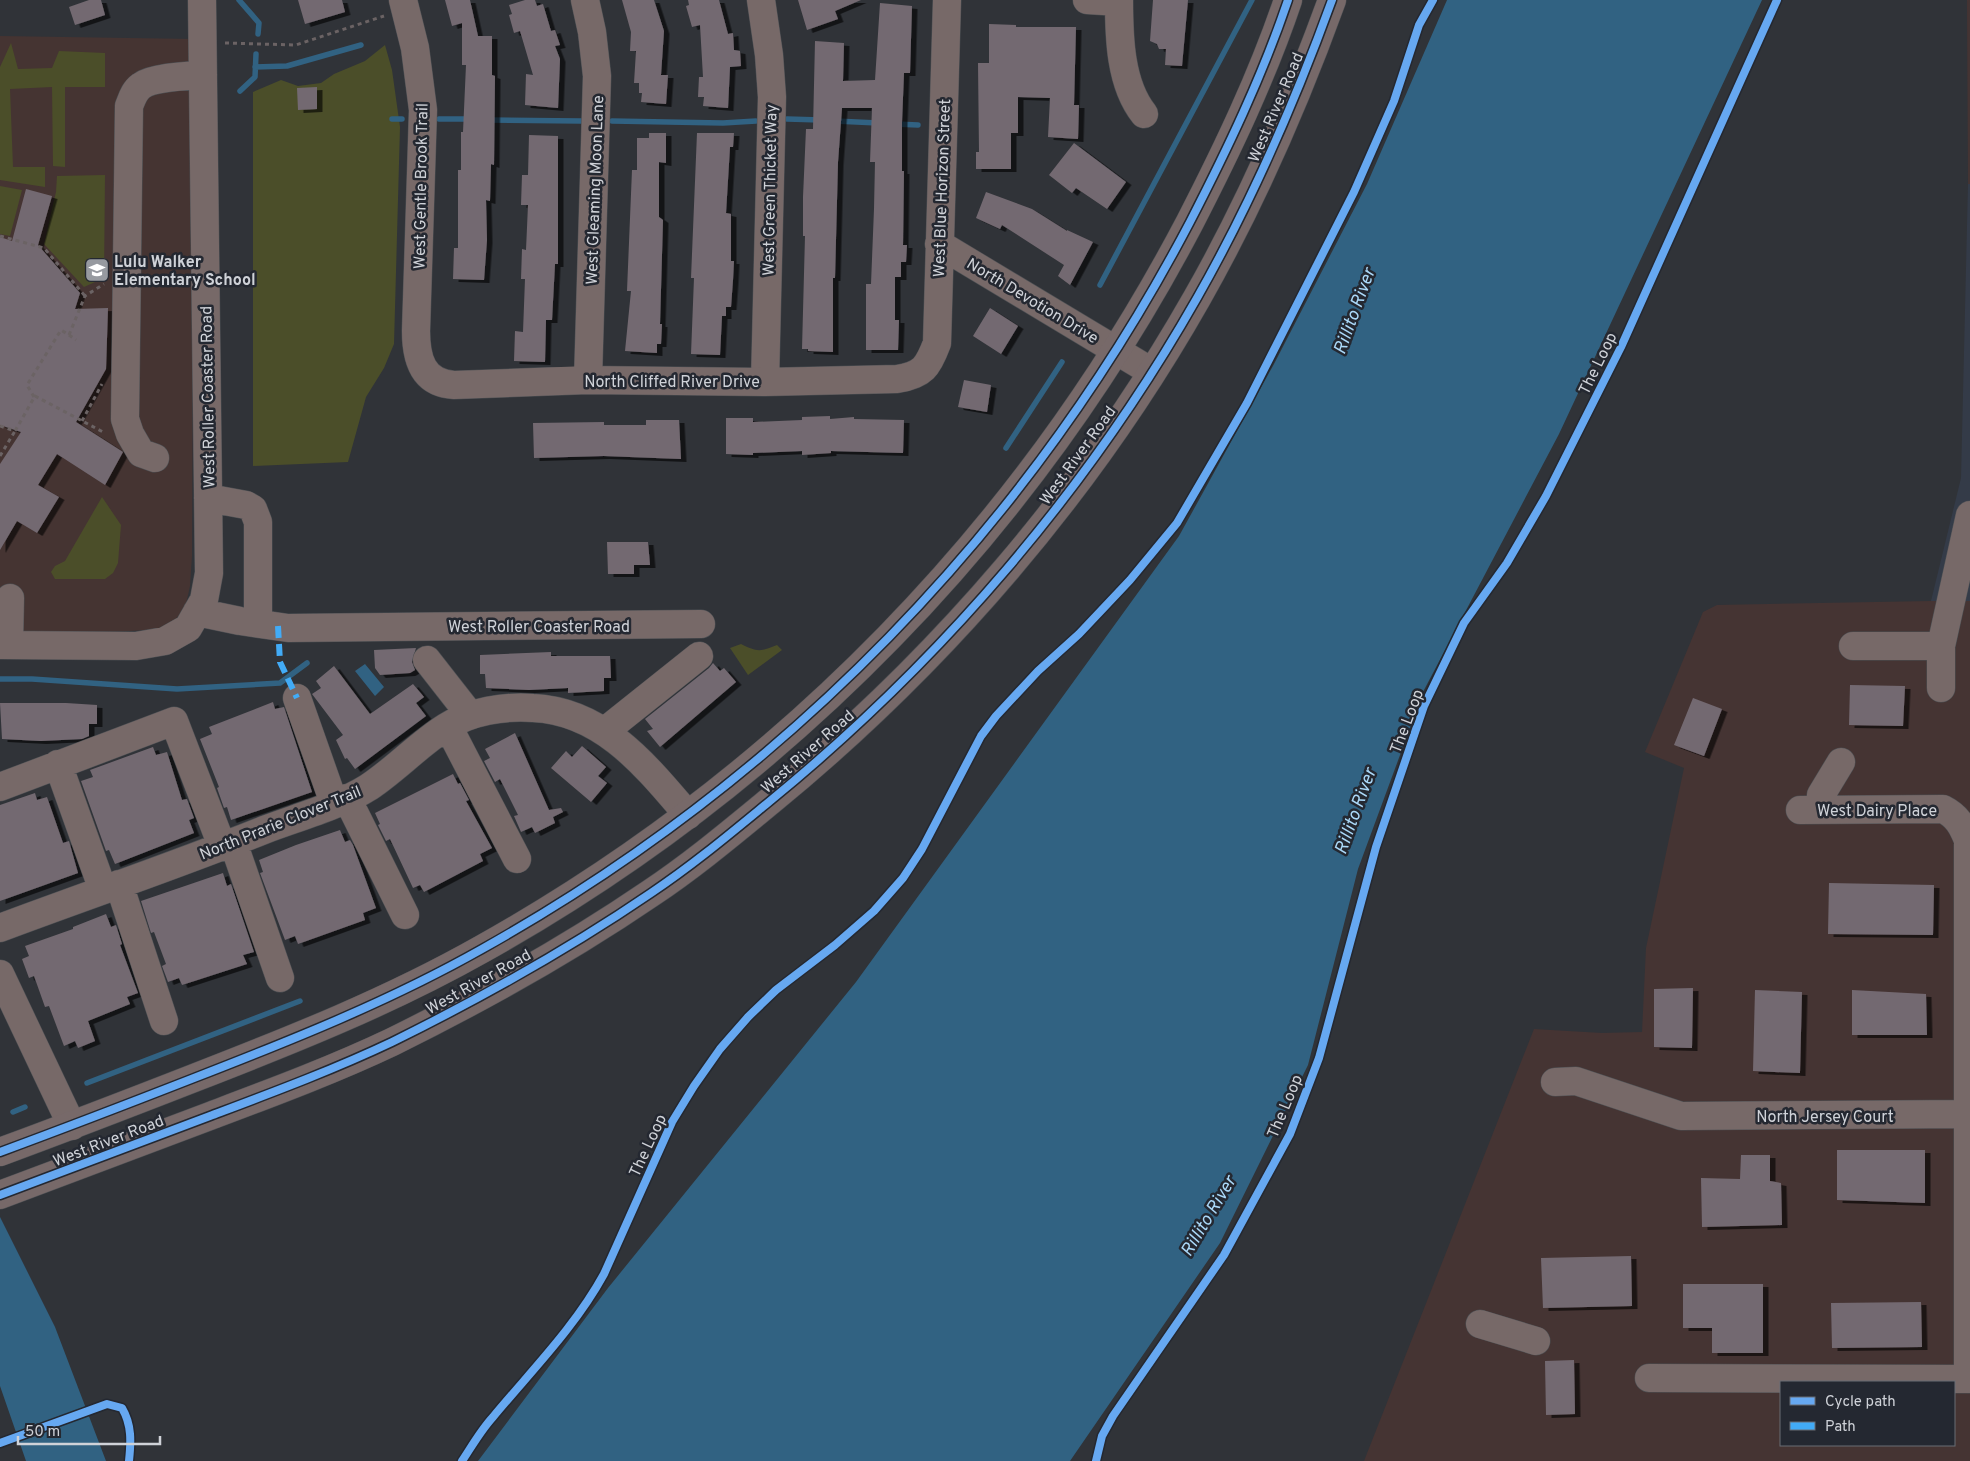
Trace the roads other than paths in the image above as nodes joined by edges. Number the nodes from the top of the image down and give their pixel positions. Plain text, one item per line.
1 (202, 0) edge
2 (584, 0) edge
3 (760, 0) edge
4 (947, 0) edge
5 (1087, 0) edge
6 (1288, 0) edge
7 (1332, 0) edge
8 (1119, 1) edge
9 (404, 4) edge
10 (203, 75) junction
11 (1144, 114) dead end
12 (939, 244) junction
13 (1116, 351) junction
14 (1152, 372) junction
15 (422, 376) joint
16 (925, 376) joint
17 (588, 380) junction
18 (764, 382) junction
19 (155, 458) dead end
20 (208, 498) junction
21 (1970, 515) edge
22 (1964, 569) edge
23 (10, 598) dead end
24 (193, 620) junction
25 (258, 623) junction
26 (701, 624) dead end
27 (5, 645) edge
28 (1853, 646) dead end
29 (1941, 646) junction
30 (699, 656) dead end
31 (427, 660) dead end
32 (1941, 688) dead end
33 (297, 698) dead end
34 (459, 720) junction
35 (605, 731) junction
36 (1841, 762) dead end
37 (58, 764) junction
38 (0, 787) edge
39 (340, 801) junction
40 (1961, 808) edge
41 (688, 815) junction
42 (228, 844) junction
43 (517, 859) dead end
44 (111, 887) junction
45 (405, 916) dead end
46 (0, 928) edge
47 (0, 974) edge
48 (280, 978) dead end
49 (368, 1006) junction
50 (164, 1021) dead end
51 (386, 1044) junction
52 (1555, 1082) dead end
53 (1968, 1114) junction
54 (72, 1126) junction
55 (0, 1152) edge
56 (0, 1195) edge
57 (1480, 1324) dead end
58 (1536, 1342) dead end
59 (1649, 1378) dead end
60 (1969, 1379) edge

1 - 10 street, West Roller Coaster Road
2 - 17 street, West Gleaming Moon Lane
3 - 18 street, West Green Thicket Way
4 - 12 street, West Blue Horizon Street
5 - 8 street
6 - 13 main road, West River Road
7 - 14 main road, West River Road
8 - 11 street
9 - 15 street, West Gentle Brook Trail
10 - 19 street
10 - 20 street, West Roller Coaster Road
12 - 13 street, North Devotion Drive
12 - 16 street, West Blue Horizon Street
13 - 14 street, North Devotion Drive
13 - 41 main road, West River Road
14 - 51 main road, West River Road
15 - 17 street, North Cliffed River Drive
16 - 18 street, North Cliffed River Drive
17 - 18 street, North Cliffed River Drive
20 - 24 street, West Roller Coaster Road
20 - 25 street
21 - 22 street
22 - 29 street
23 - 27 street
24 - 25 street, West Roller Coaster Road
24 - 27 street
25 - 26 street, West Roller Coaster Road
28 - 29 street
29 - 32 street
30 - 35 street
31 - 34 street
33 - 39 street
34 - 35 street, North Prarie Clover Trail
34 - 39 street, North Prarie Clover Trail
34 - 43 street
35 - 41 street, North Prarie Clover Trail
36 - 40 street, West Dairy Place
37 - 38 street
37 - 42 street
37 - 44 street
39 - 42 street, North Prarie Clover Trail
39 - 45 street
40 - 53 street, West Dairy Place
41 - 49 main road, West River Road
42 - 44 street, North Prarie Clover Trail
42 - 48 street
44 - 46 street, North Prarie Clover Trail
44 - 50 street
47 - 54 street
49 - 51 main road
49 - 54 main road, West River Road
51 - 56 main road, West River Road
52 - 53 street, North Jersey Court
53 - 60 street, West Dairy Place
54 - 55 main road, West River Road
57 - 58 street
59 - 60 street

